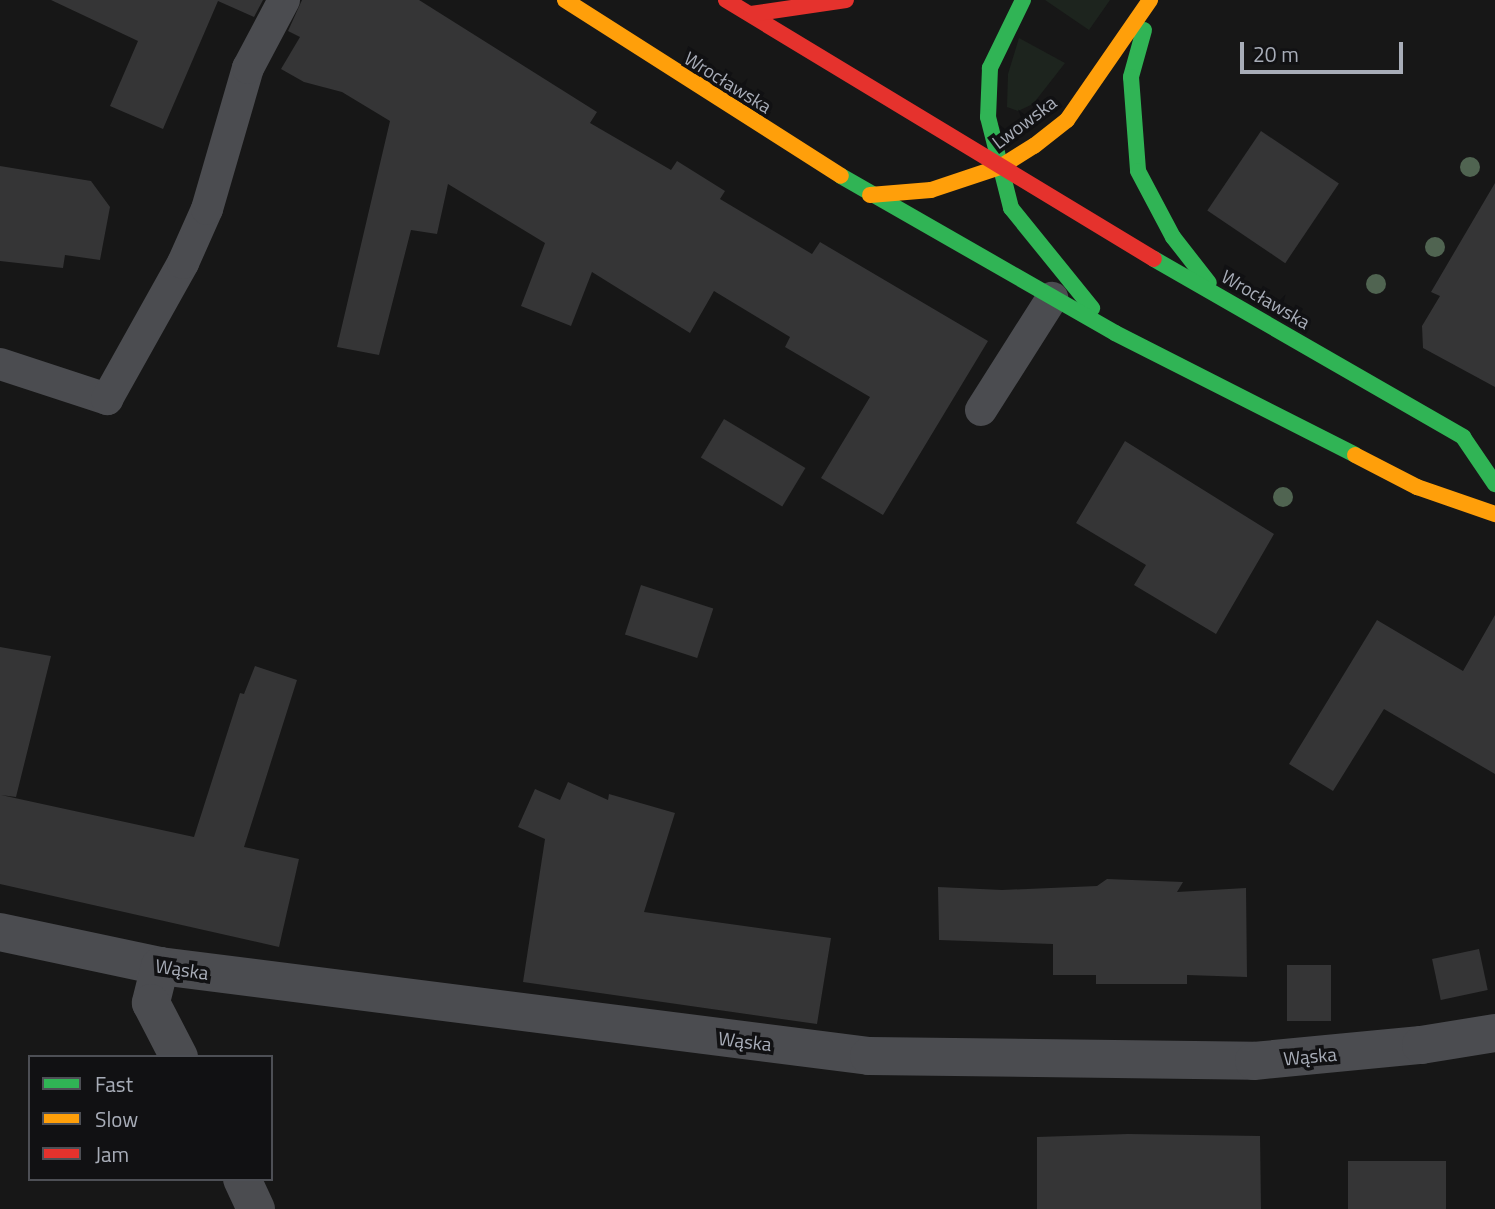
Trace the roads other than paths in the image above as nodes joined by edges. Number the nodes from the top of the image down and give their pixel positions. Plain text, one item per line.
1 (284, 0) edge
2 (565, 0) edge
3 (726, 0) edge
4 (846, 0) edge
5 (1023, 0) edge
6 (1151, 0) edge
7 (751, 14) junction
8 (1000, 167) junction
9 (870, 195) junction
10 (1219, 295) junction
11 (1052, 298) junction
12 (1115, 333) junction
13 (0, 365) edge
14 (981, 410) dead end
15 (1495, 484) edge
16 (1495, 514) edge
17 (0, 932) edge
18 (160, 966) junction
19 (1495, 1033) edge
20 (178, 1055) edge
21 (243, 1181) edge
22 (256, 1209) edge

1 - 13 lane
2 - 9 main road, Wrocławska
3 - 7 main road, Wrocławska
4 - 7 main road
5 - 8 main road, Lwowska
6 - 8 main road, Lwowska
6 - 10 main road
7 - 8 main road, Wrocławska
8 - 9 main road
8 - 10 main road, Wrocławska
8 - 12 main road, Wrocławska
9 - 11 main road, Wrocławska
10 - 15 main road, Wrocławska
11 - 12 main road, Wrocławska
11 - 14 lane
12 - 16 main road, Wrocławska
17 - 18 street, Wąska
18 - 19 street, Wąska
18 - 20 street
21 - 22 street

